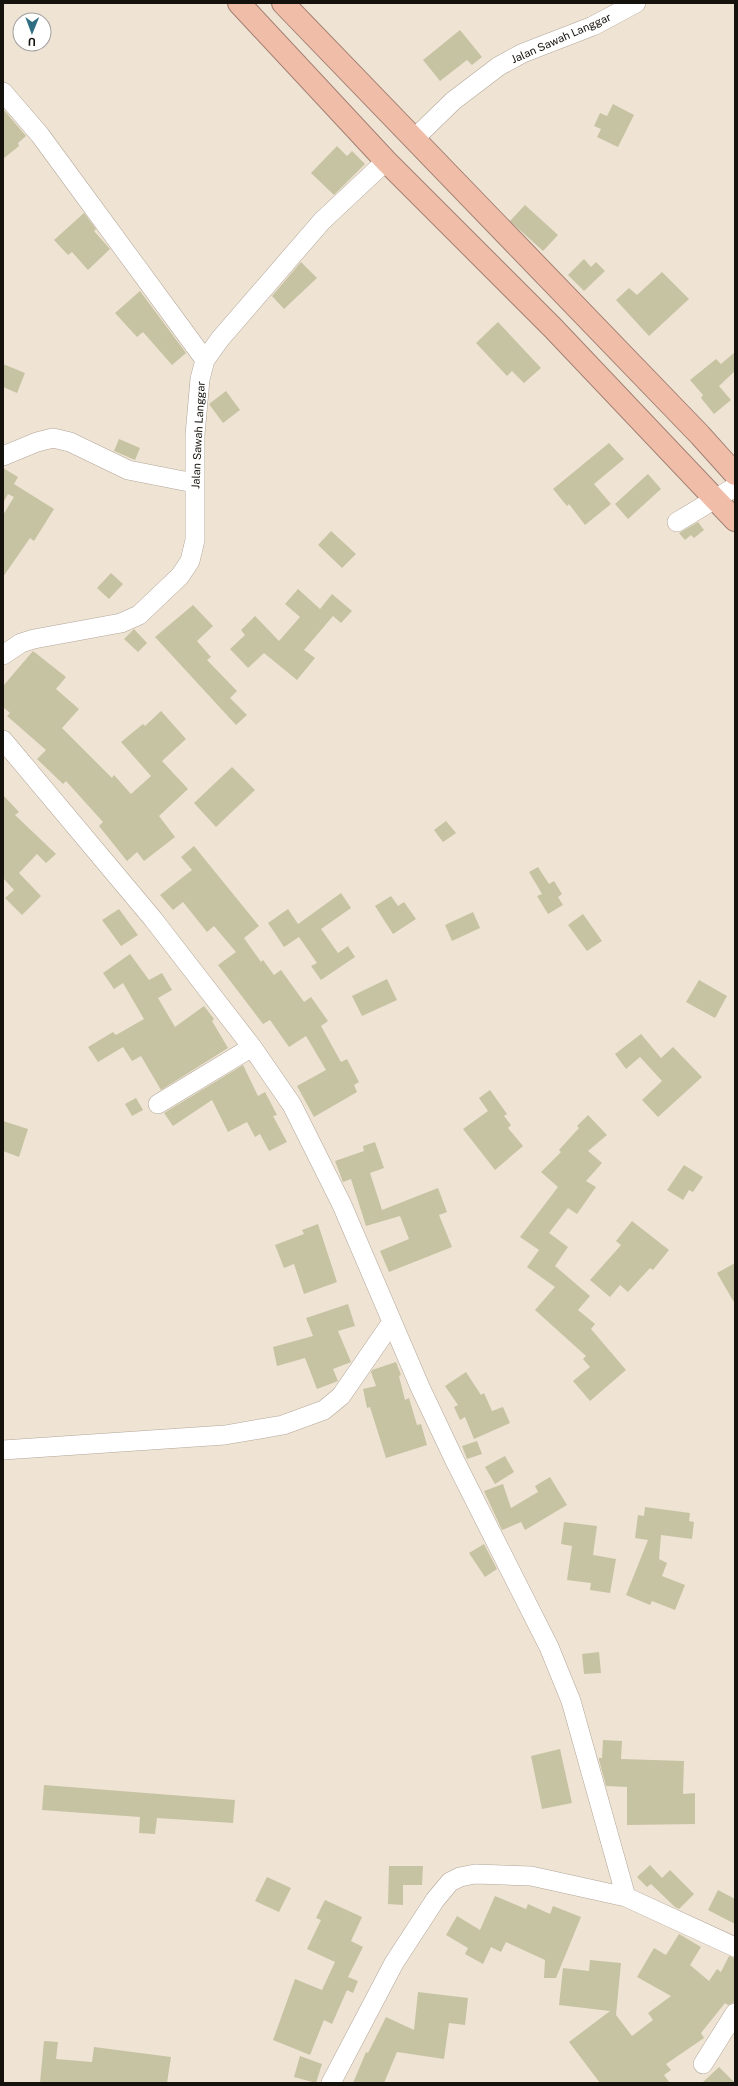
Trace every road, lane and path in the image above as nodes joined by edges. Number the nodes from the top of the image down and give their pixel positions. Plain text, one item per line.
1 (239, 3) edge
2 (283, 3) edge
3 (636, 3) edge
4 (3, 92) edge
5 (414, 139) junction
6 (386, 161) junction
7 (204, 360) junction
8 (3, 456) edge
9 (735, 474) edge
10 (194, 483) junction
11 (735, 487) edge
12 (714, 500) junction
13 (735, 520) edge
14 (677, 522) dead end
15 (3, 655) edge
16 (3, 740) edge
17 (252, 1047) junction
18 (158, 1104) dead end
19 (392, 1322) junction
20 (3, 1450) edge
21 (626, 1896) junction
22 (735, 1947) edge
23 (735, 2013) edge
24 (703, 2064) dead end
25 (331, 2083) edge

1 - 6 highway
2 - 5 highway
3 - 5 street, Jalan Sawah Langgar
4 - 7 street
5 - 9 highway
6 - 7 street, Jalan Sawah Langgar
6 - 12 highway
7 - 10 street, Jalan Sawah Langgar
8 - 10 street
10 - 15 street, Jalan Sawah Langgar
11 - 12 street
12 - 13 highway
12 - 14 street
16 - 17 street
17 - 18 street
17 - 19 street
19 - 20 street
19 - 21 street
21 - 22 street
21 - 25 street
23 - 24 street

